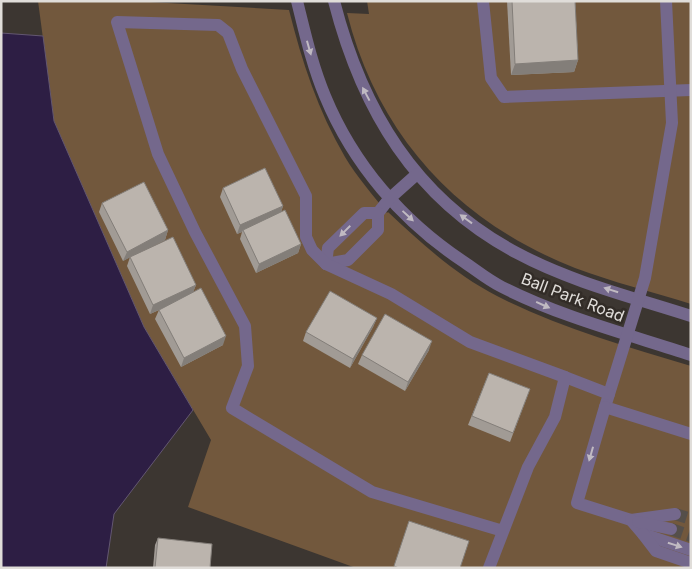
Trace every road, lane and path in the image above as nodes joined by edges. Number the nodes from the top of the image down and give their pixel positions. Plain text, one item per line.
1 (297, 1) edge
2 (334, 1) edge
3 (483, 1) edge
4 (666, 1) edge
5 (670, 90) junction
6 (691, 90) edge
7 (417, 174) junction
8 (389, 198) junction
9 (378, 213) junction
10 (326, 264) junction
11 (639, 300) junction
12 (691, 316) edge
13 (628, 335) junction
14 (691, 355) edge
15 (564, 377) junction
16 (609, 394) junction
17 (605, 407) junction
18 (691, 434) edge
19 (631, 520) junction
20 (673, 522) tunnel mouth
21 (503, 531) junction
22 (643, 534) junction
23 (691, 550) edge
24 (691, 562) edge
25 (489, 568) edge

1 -> 8 street, Ball Park Road
7 -> 2 street, Ball Park Road
3 - 5 street
4 - 5 street
5 - 6 street
5 - 11 street
7 - 8 street
11 -> 7 street, Ball Park Road
8 - 9 street
8 -> 13 street, Ball Park Road
9 -> 10 street
9 - 10 street
10 - 15 street
10 - 21 street
11 - 12 street, Ball Park Road
11 - 13 street, Ball Park Road
13 - 14 street, Ball Park Road
13 - 16 street
15 - 16 street
15 - 21 street
16 - 17 street
17 - 18 street
17 -> 19 street
19 - 20 street
19 - 22 street
21 - 25 street
22 -> 23 street
22 - 24 street

